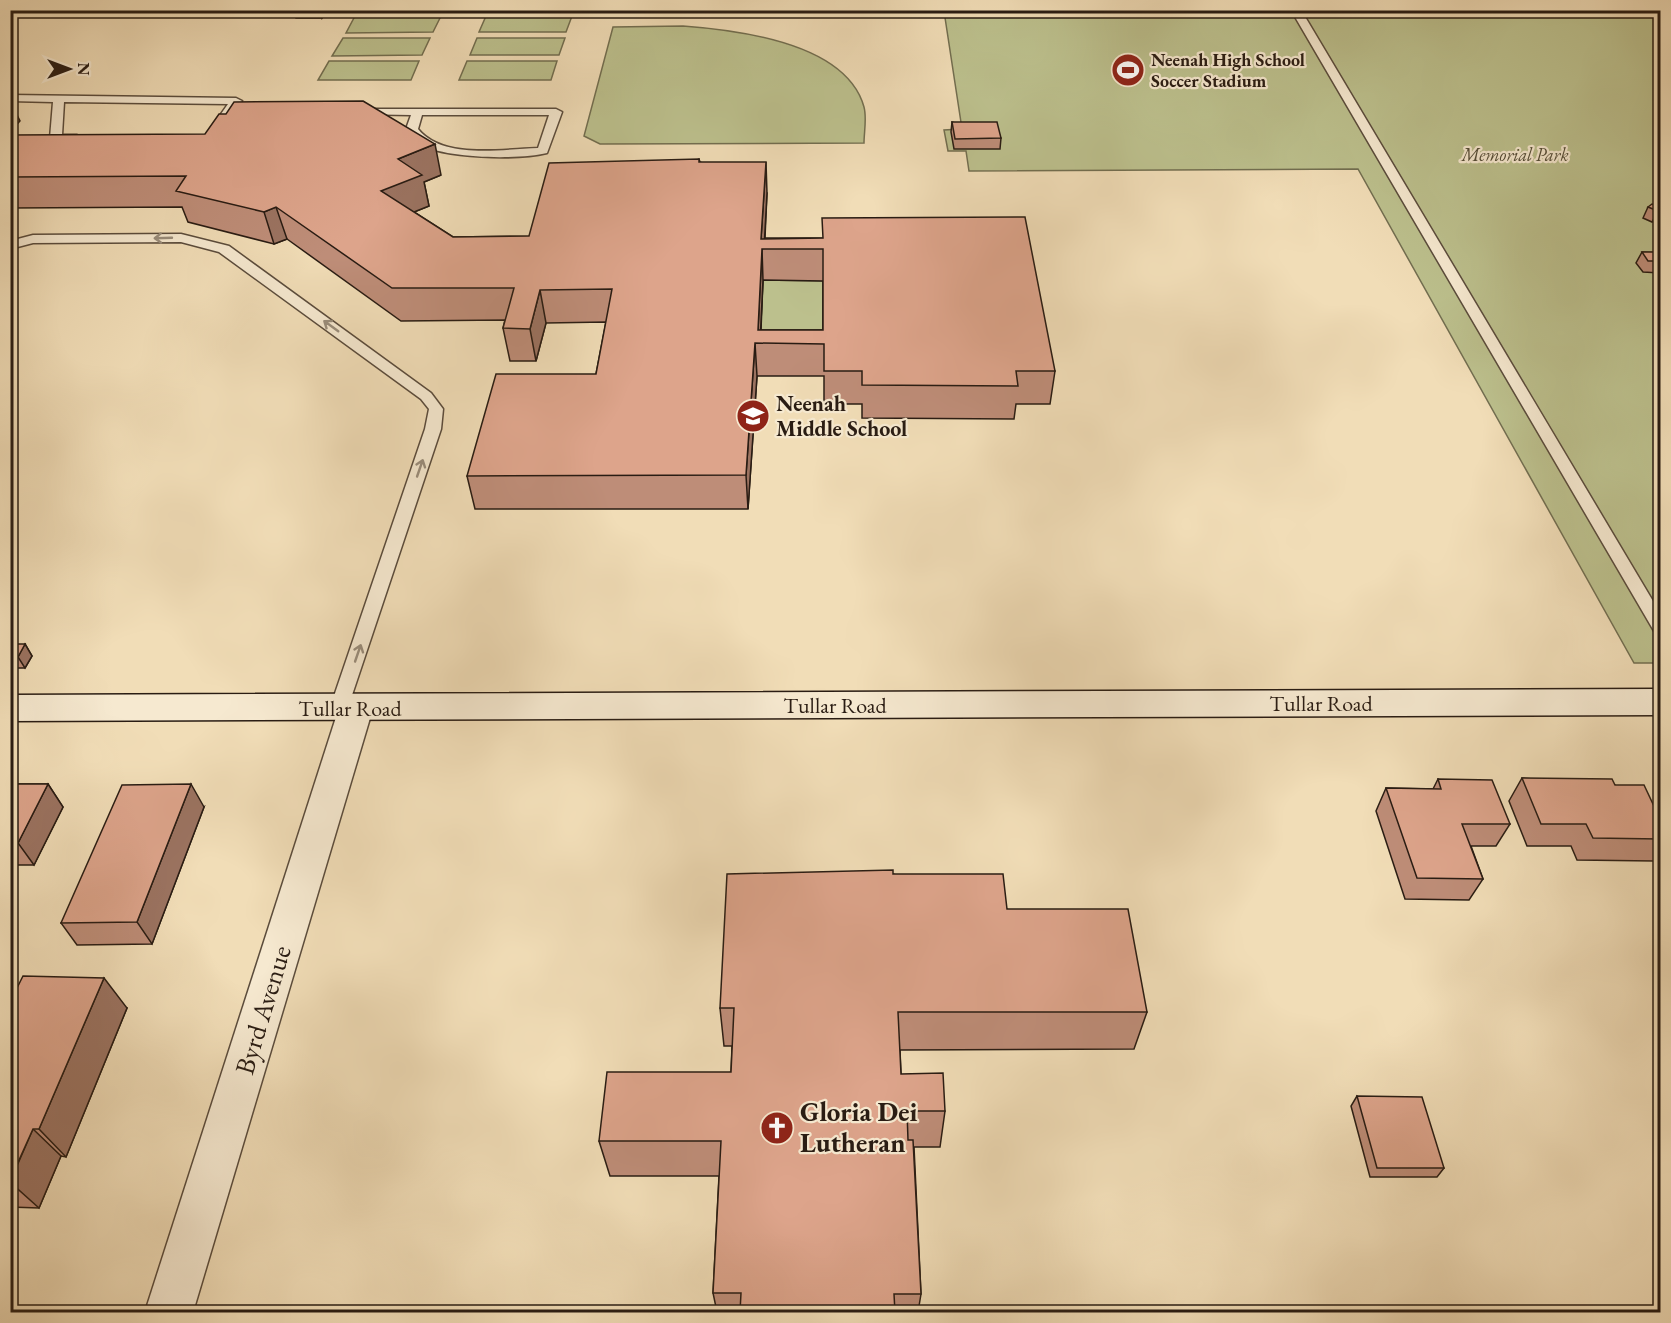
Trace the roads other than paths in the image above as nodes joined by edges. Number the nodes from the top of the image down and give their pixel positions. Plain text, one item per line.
1 (1296, 10) edge
2 (10, 98) edge
3 (59, 100) junction
4 (229, 112) junction
5 (249, 112) edge
6 (338, 112) edge
7 (418, 112) junction
8 (217, 129) edge
9 (92, 138) edge
10 (10, 245) edge
11 (1660, 627) edge
12 (1660, 702) edge
13 (10, 708) edge
14 (348, 708) junction
15 (169, 1312) edge

1 - 11 lane
2 - 3 lane
3 - 4 lane
3 - 9 lane
4 - 5 lane
4 - 8 lane
6 - 7 lane
7 - 7 lane
14 -> 10 lane
12 - 14 main road, Tullar Road
13 - 14 main road, Tullar Road
14 - 15 main road, Byrd Avenue

